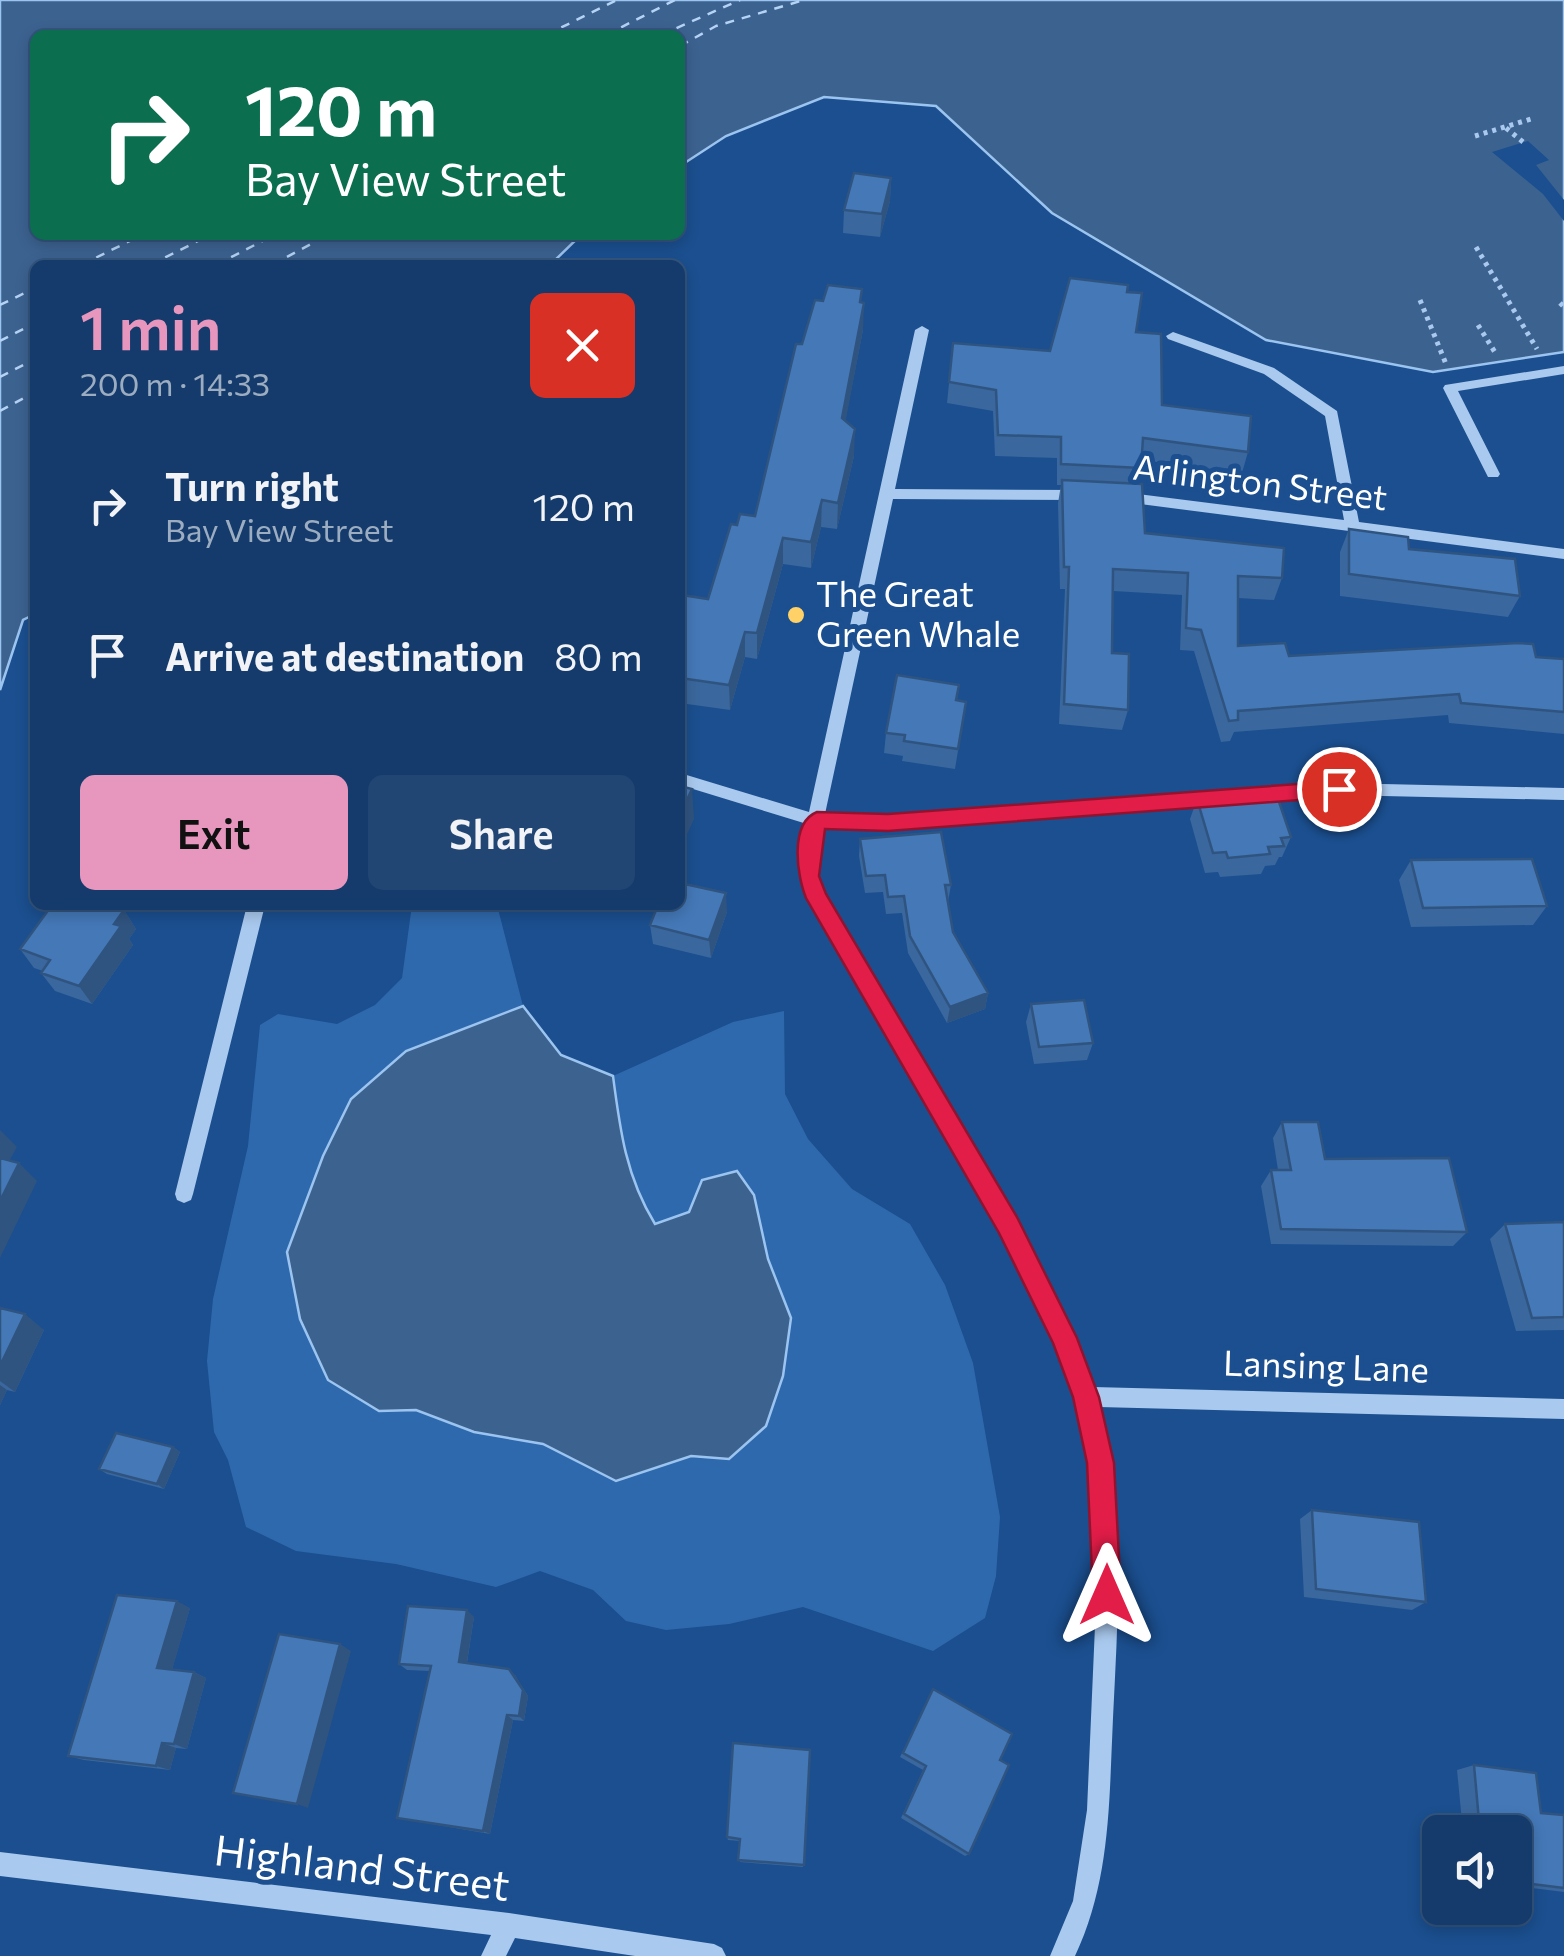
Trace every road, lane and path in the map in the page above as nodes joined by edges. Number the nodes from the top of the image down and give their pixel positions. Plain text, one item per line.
1 (1531, 120) dead end
2 (1504, 127) junction
3 (1474, 136) dead end
4 (1523, 142) dead end
5 (1476, 247) dead end
6 (1420, 300) dead end
7 (1478, 325) dead end
8 (922, 330) dead end
9 (1173, 336) dead end
10 (1541, 355) dead end
11 (1501, 362) dead end
12 (1448, 370) dead end
13 (1564, 370) edge
14 (1492, 474) dead end
15 (886, 494) junction
16 (1352, 524) junction
17 (1564, 554) edge
18 (685, 780) edge
19 (1564, 794) edge
20 (817, 820) junction
21 (255, 910) edge
22 (184, 1194) dead end
23 (1086, 1397) junction
24 (1564, 1409) edge
25 (0, 1864) edge
26 (509, 1925) junction
27 (493, 1956) edge
28 (714, 1956) edge
29 (1062, 1956) edge

1 - 2 path
2 - 3 path
2 - 4 path
5 - 10 path
6 - 12 path
7 - 11 path
8 - 15 street
9 - 16 street
13 - 14 street
15 - 16 street, Arlington Street
15 - 20 street
16 - 17 street, Arlington Street
18 - 20 street
19 - 20 street
20 - 23 street
21 - 22 street
23 - 24 street, Lansing Lane
23 - 29 street
25 - 26 street, Highland Street
26 - 27 street
26 - 28 street, Highland Street

